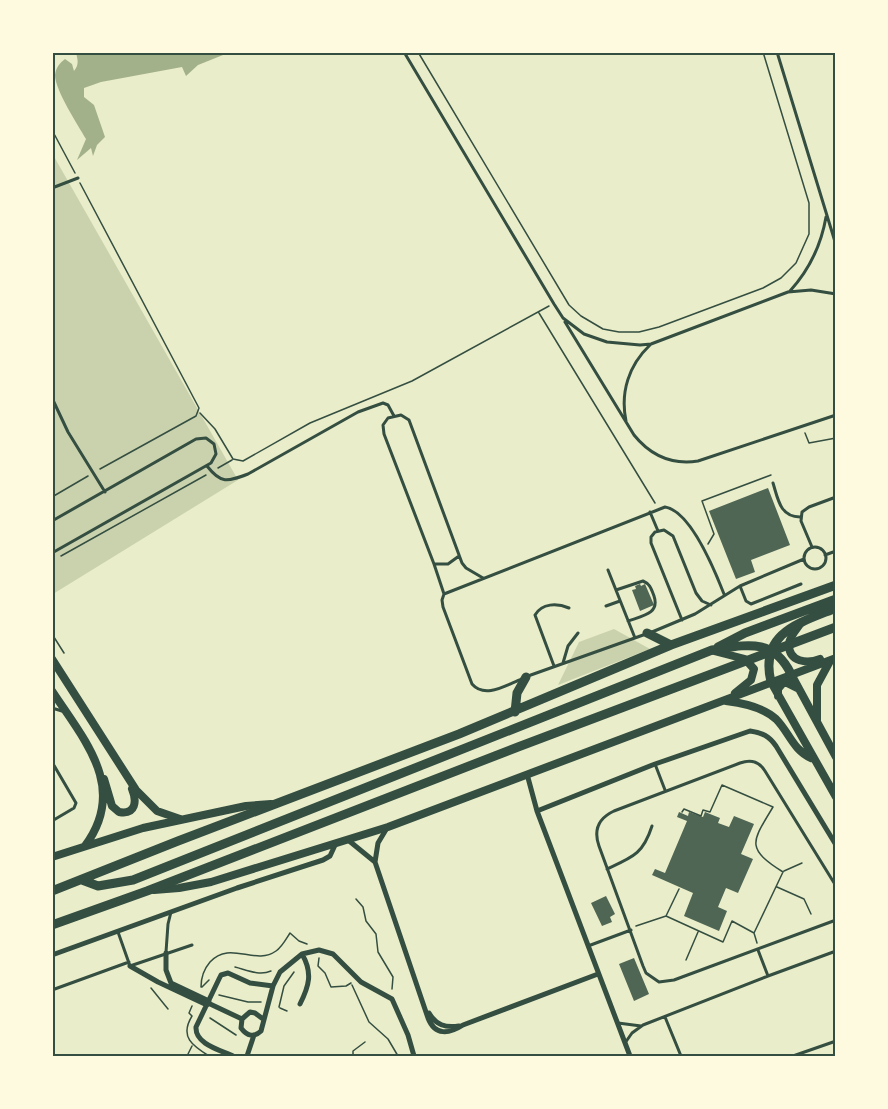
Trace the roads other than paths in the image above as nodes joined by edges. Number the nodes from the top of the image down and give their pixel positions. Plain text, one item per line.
1 (404, 52) edge
2 (777, 52) edge
3 (78, 178) road end
4 (52, 188) edge
5 (826, 214) junction
6 (836, 245) edge
7 (788, 292) junction
8 (836, 294) edge
9 (563, 318) junction
10 (651, 344) junction
11 (52, 398) edge
12 (394, 416) junction
13 (836, 416) edge
14 (627, 424) junction
15 (207, 466) junction
16 (772, 483) road end
17 (105, 492) junction
18 (836, 497) edge
19 (650, 512) junction
20 (800, 517) junction
21 (52, 522) edge
22 (658, 531) junction
23 (812, 547) junction
24 (836, 551) edge
25 (52, 554) edge
26 (825, 555) junction
27 (459, 556) junction
28 (804, 559) junction
29 (434, 564) junction
30 (608, 570) dead end
31 (483, 578) junction
32 (801, 584) dead end
33 (836, 585) edge
34 (740, 586) junction
35 (616, 590) junction
36 (444, 594) junction
37 (724, 594) junction
38 (836, 599) edge
39 (620, 601) junction
40 (711, 605) junction
41 (606, 606) dead end
42 (569, 608) dead end
43 (836, 608) edge
44 (682, 620) junction
45 (628, 621) junction
46 (802, 622) junction
47 (836, 627) edge
48 (578, 633) dead end
49 (647, 633) junction
50 (635, 638) junction
51 (671, 645) junction
52 (712, 650) junction
53 (771, 650) junction
54 (836, 653) edge
55 (52, 659) edge
56 (833, 659) edge
57 (563, 663) junction
58 (554, 666) junction
59 (791, 674) junction
60 (526, 677) junction
61 (771, 682) junction
62 (798, 689) junction
63 (52, 691) edge
64 (778, 697) junction
65 (724, 701) junction
66 (52, 708) edge
67 (515, 712) junction
68 (68, 716) junction
69 (817, 724) junction
70 (836, 757) edge
71 (813, 759) junction
72 (52, 762) edge
73 (655, 764) junction
74 (101, 772) junction
75 (527, 774) junction
76 (127, 778) junction
77 (665, 790) junction
78 (836, 797) edge
79 (275, 804) junction
80 (537, 811) junction
81 (184, 820) junction
82 (52, 821) edge
83 (652, 826) dead end
84 (388, 827) junction
85 (348, 840) junction
86 (336, 843) junction
87 (836, 845) edge
88 (84, 847) junction
89 (52, 857) edge
90 (375, 862) junction
91 (607, 869) junction
92 (82, 880) junction
93 (836, 886) edge
94 (52, 891) edge
95 (147, 891) junction
96 (171, 912) junction
97 (836, 920) edge
98 (52, 925) edge
99 (630, 929) junction
100 (118, 932) junction
101 (192, 945) dead end
102 (588, 946) junction
103 (758, 950) junction
104 (836, 951) edge
105 (166, 953) junction
106 (302, 954) junction
107 (52, 955) edge
108 (130, 964) junction
109 (598, 974) junction
110 (768, 976) junction
111 (167, 983) junction
112 (273, 986) junction
113 (52, 990) edge
114 (208, 1003) junction
115 (300, 1004) dead end
116 (664, 1016) junction
117 (242, 1018) junction
118 (263, 1019) junction
119 (617, 1022) junction
120 (643, 1025) junction
121 (254, 1035) junction
122 (836, 1041) edge
123 (625, 1043) junction
124 (233, 1056) edge
125 (247, 1056) edge
126 (414, 1056) edge
127 (630, 1056) edge
128 (681, 1056) edge
129 (796, 1056) edge

1 - 9 lane
2 - 5 lane
3 - 4 lane
5 - 6 lane
5 - 7 lane
7 - 8 lane
7 - 10 lane
9 - 10 lane
9 - 14 lane
10 - 14 lane
11 - 17 lane
12 - 15 lane
12 - 27 lane
12 - 29 lane
13 - 14 lane
15 - 17 lane
15 - 25 lane
16 - 20 lane
17 - 21 lane
18 - 20 lane
19 - 22 lane
19 - 31 lane
19 - 37 lane
20 - 23 lane
22 - 40 lane
22 - 44 lane
23 - 26 lane
23 - 28 lane
24 - 26 lane
26 - 28 lane
27 - 29 lane
27 - 31 lane
28 - 34 lane
29 - 36 lane
30 - 35 lane
31 - 36 lane
32 - 34 lane
33 - 51 highway
34 - 37 lane
35 - 39 lane
35 - 45 lane
36 - 60 lane
37 - 40 lane
38 - 52 highway
39 - 41 lane
39 - 45 lane
40 - 44 lane
42 - 58 lane
43 - 46 highway
44 - 49 lane
45 - 50 lane
46 - 53 highway
46 - 54 main road
47 - 95 highway
48 - 57 lane
49 - 50 lane
49 - 51 highway
50 - 57 lane
51 - 67 highway
52 - 53 highway
52 - 65 main road
52 - 92 highway
53 - 59 highway
53 - 61 highway
55 - 76 main road
56 - 59 main road
56 - 69 main road
57 - 58 lane
58 - 60 lane
59 - 61 main road
59 - 62 main road
60 - 67 highway
61 - 64 main road
61 - 65 main road
62 - 64 main road
62 - 69 main road
63 - 68 main road
64 - 71 main road
65 - 71 main road
65 - 75 main road
66 - 68 lane
67 - 79 highway
68 - 74 main road
69 - 70 main road
71 - 78 main road
72 - 82 lane
73 - 77 lane
73 - 80 street
73 - 87 street
74 - 76 main road
74 - 88 main road
75 - 80 street
75 - 84 main road
76 - 81 main road
77 - 91 lane
77 - 93 lane
79 - 81 main road
79 - 92 highway
80 - 102 street
81 - 88 main road
83 - 91 lane
84 - 85 main road
84 - 90 street
85 - 86 main road
85 - 90 street
86 - 95 main road
86 - 96 street
88 - 89 main road
90 - 109 street
91 - 99 lane
92 - 94 highway
95 - 98 highway
96 - 100 street
96 - 105 lane
97 - 103 lane
99 - 102 lane
99 - 103 lane
100 - 107 street
100 - 108 lane
101 - 105 lane
102 - 109 street
103 - 110 lane
104 - 110 lane
105 - 108 lane
105 - 111 street
106 - 112 street
106 - 115 street
106 - 126 street
108 - 111 street
108 - 113 lane
109 - 119 street
110 - 116 lane
111 - 114 street
112 - 114 street
112 - 118 street
114 - 117 street
114 - 124 street
116 - 120 lane
116 - 128 lane
117 - 118 street
117 - 121 street
118 - 121 street
119 - 120 lane
119 - 123 street
120 - 123 lane
121 - 125 street
122 - 129 lane
123 - 127 street

